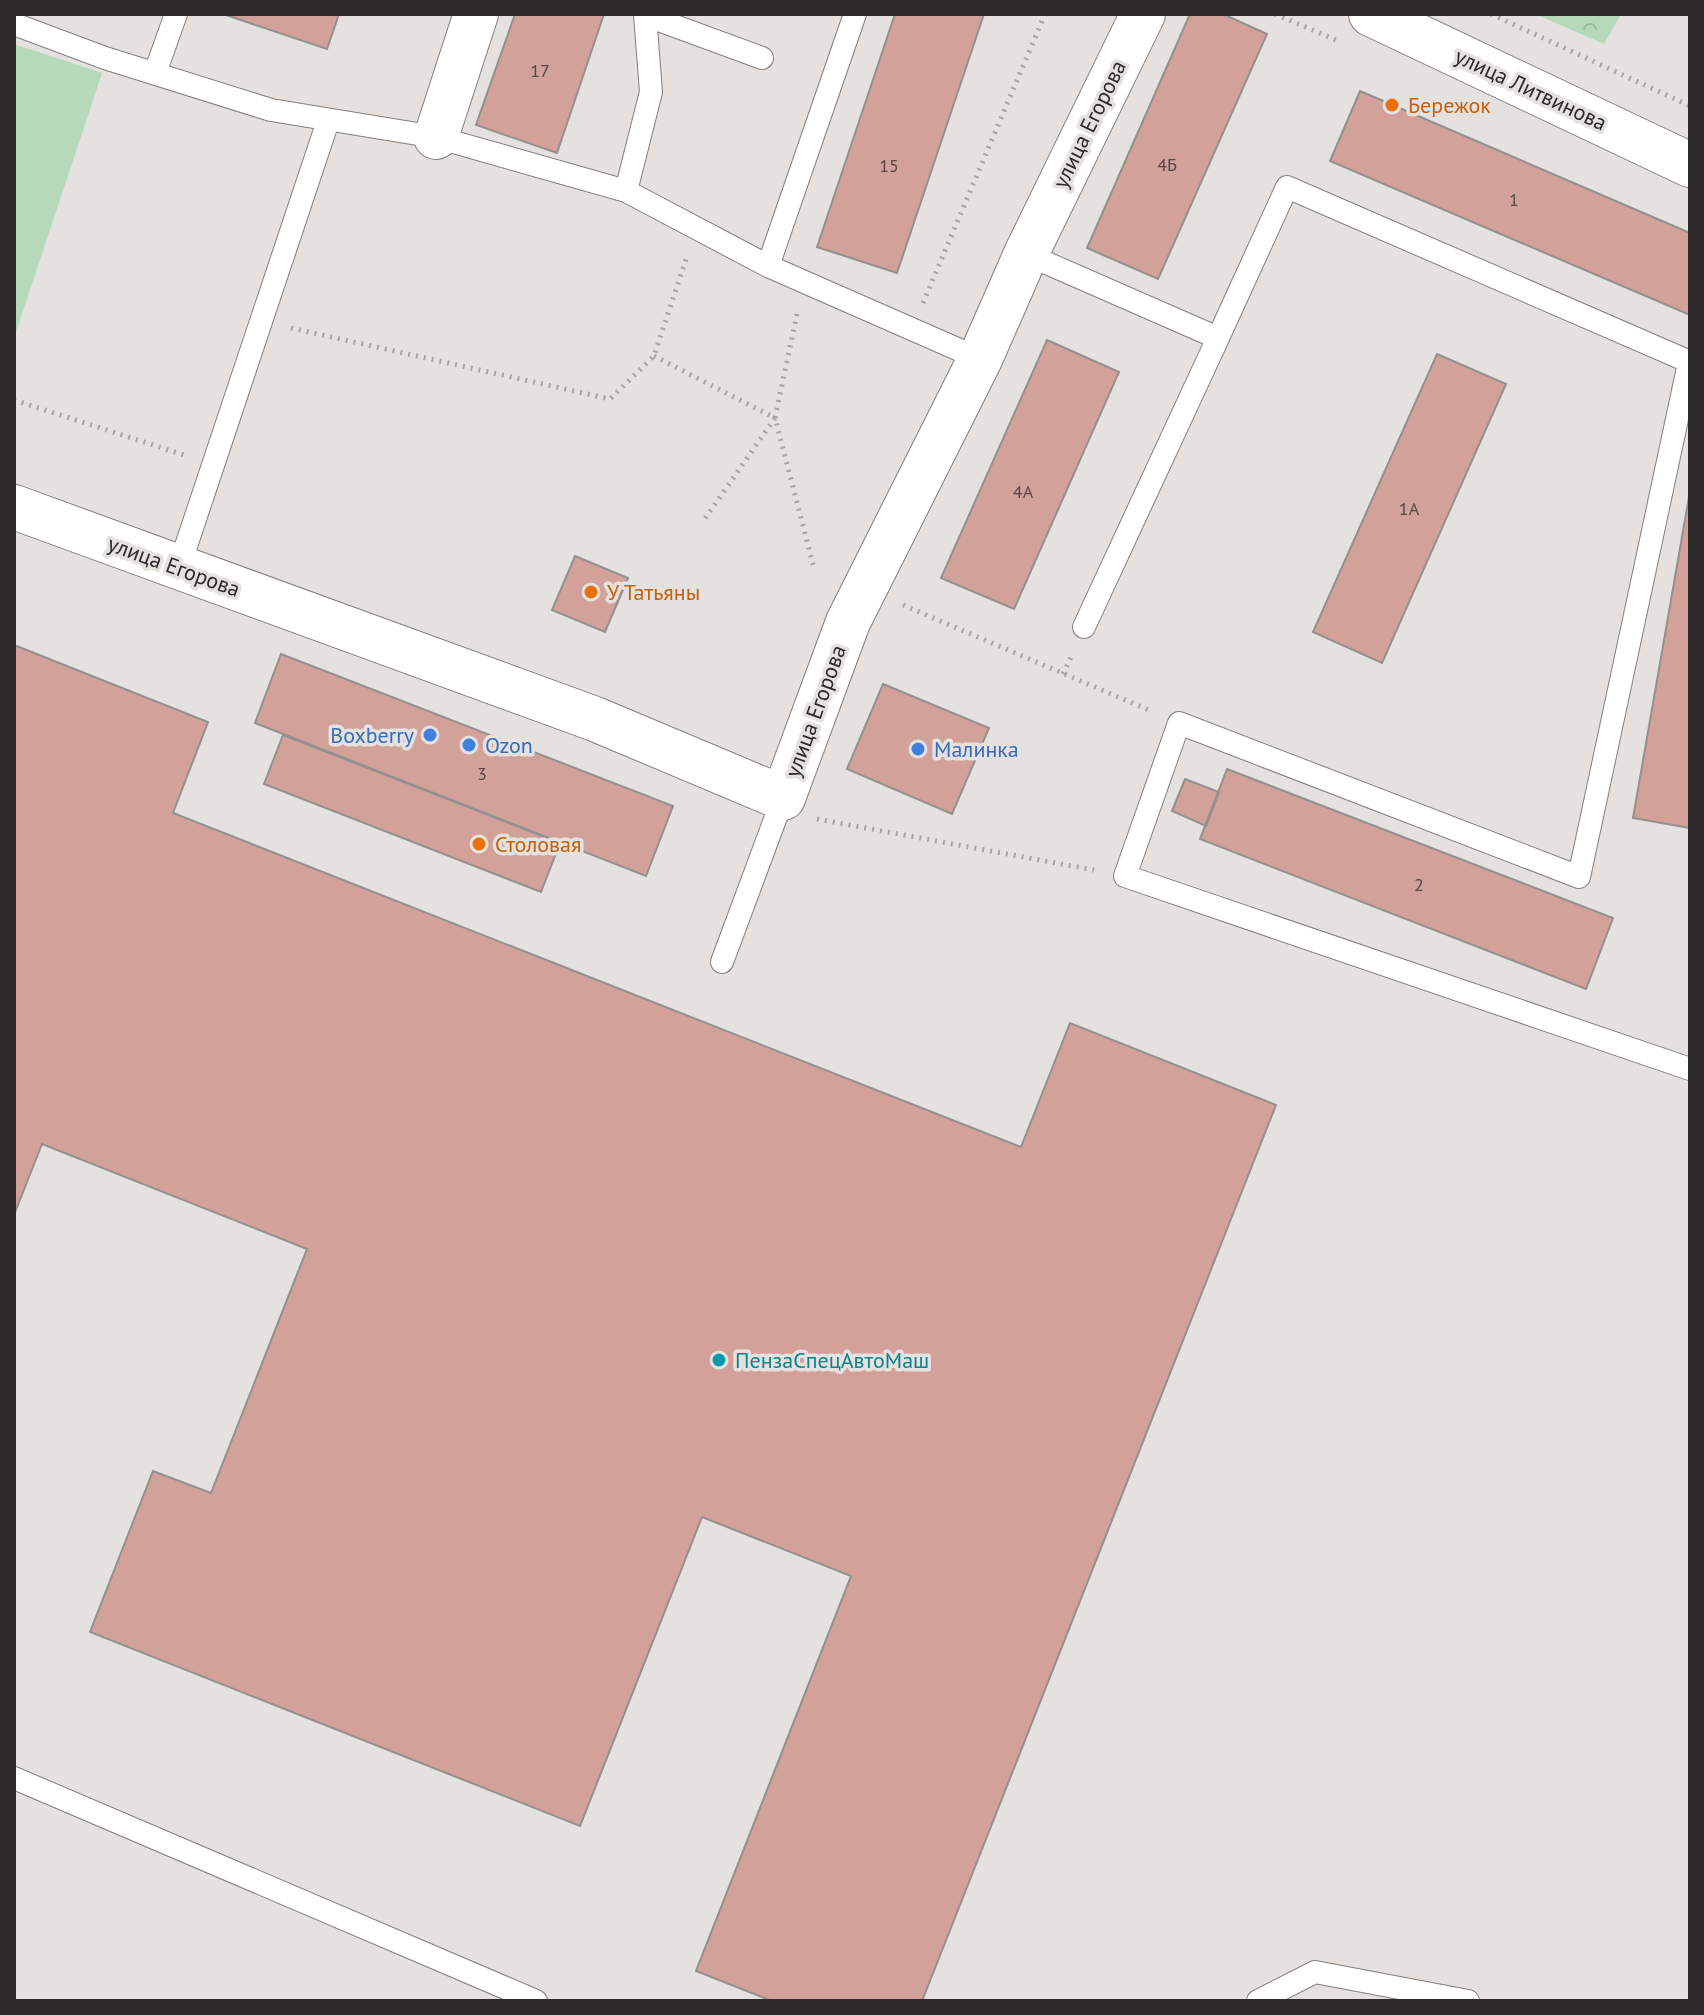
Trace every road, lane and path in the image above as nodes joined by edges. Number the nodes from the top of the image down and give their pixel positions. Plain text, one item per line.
1 (176, 14) edge
2 (476, 14) edge
3 (855, 14) edge
4 (1045, 14) edge
5 (1143, 14) edge
6 (1491, 14) edge
7 (1394, 19) edge
8 (14, 24) edge
9 (762, 58) dead end
10 (155, 73) junction
11 (1690, 106) edge
12 (328, 121) junction
13 (436, 137) junction
14 (1690, 165) edge
15 (626, 191) junction
16 (696, 229) junction
17 (1026, 254) junction
18 (768, 266) junction
19 (804, 282) junction
20 (261, 321) junction
21 (912, 330) junction
22 (1218, 338) junction
23 (654, 356) junction
24 (980, 359) junction
25 (1690, 362) edge
26 (14, 400) edge
27 (775, 418) junction
28 (213, 464) junction
29 (14, 507) edge
30 (704, 520) dead end
31 (179, 567) junction
32 (814, 568) dead end
33 (902, 605) dead end
34 (1084, 627) dead end
35 (1179, 723) junction
36 (783, 798) junction
37 (722, 962) dead end
38 (1690, 1069) edge
39 (14, 1778) edge
40 (536, 2001) edge
41 (1258, 2001) edge
42 (1468, 2001) edge

1 - 10 lane
2 - 13 street
3 - 18 lane
4 - 21 path
5 - 17 street, улица Егорова
6 - 11 path
7 - 14 street, улица Литвинова
8 - 10 lane
9 - 15 lane
10 - 12 lane
12 - 13 lane
12 - 20 lane
13 - 15 lane
15 - 16 lane
16 - 18 lane
16 - 23 path
17 - 22 lane
17 - 24 street, улица Егорова
18 - 19 lane
19 - 21 lane
19 - 27 path
20 - 23 path
20 - 28 lane
21 - 24 lane
22 - 25 lane
22 - 34 lane
23 - 27 path
24 - 36 street, улица Егорова
25 - 35 lane
26 - 28 path
27 - 30 path
27 - 32 path
28 - 31 lane
29 - 31 street, улица Егорова
31 - 36 street, улица Егорова
33 - 35 path
35 - 38 lane
36 - 37 lane
39 - 40 lane
41 - 42 lane

